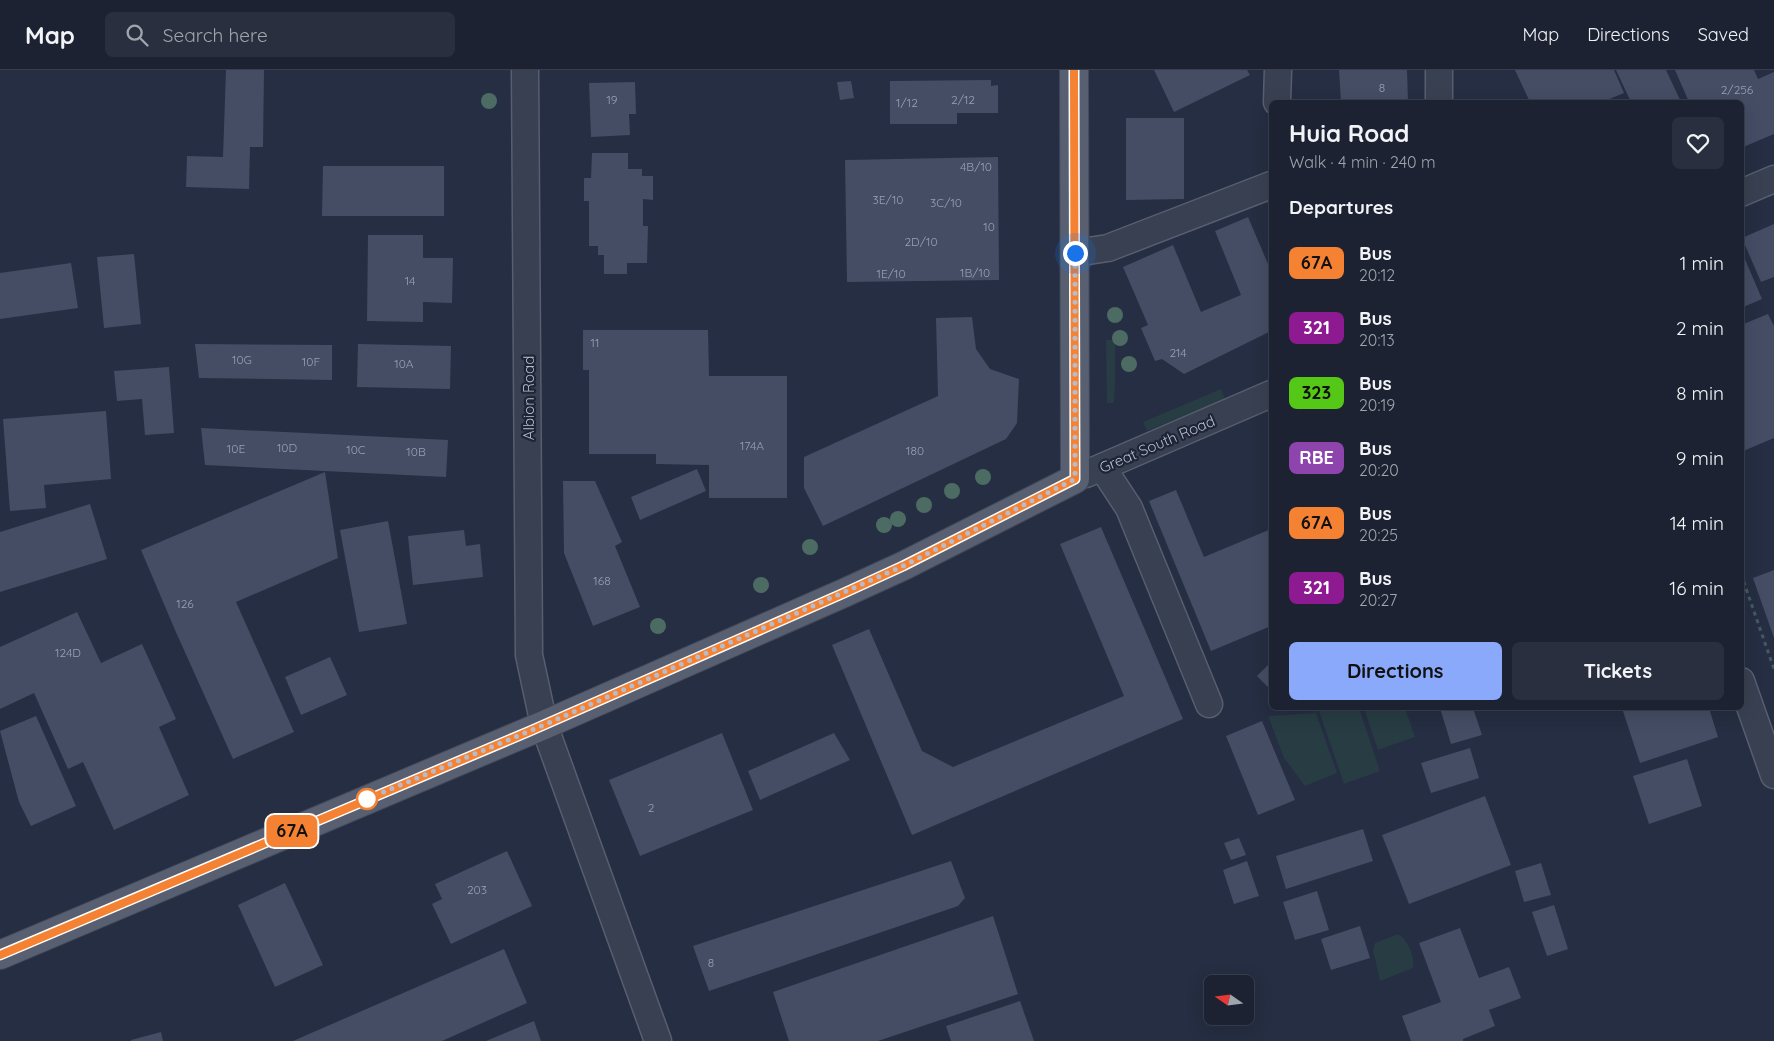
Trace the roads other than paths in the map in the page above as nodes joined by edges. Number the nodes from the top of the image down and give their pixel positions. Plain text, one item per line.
1 (525, 70) edge
2 (1074, 70) edge
3 (1278, 70) edge
4 (1439, 70) edge
5 (1277, 100) edge
6 (1439, 100) edge
7 (1774, 179) edge
8 (1269, 187) edge
9 (1744, 192) edge
10 (1075, 253) junction
11 (1269, 395) edge
12 (1102, 467) junction
13 (1075, 479) junction
14 (1744, 690) edge
15 (1210, 704) dead end
16 (544, 725) junction
17 (1774, 775) edge
18 (0, 955) edge
19 (658, 1041) edge

1 - 16 street, Albion Road
2 - 10 main road
3 - 5 street
4 - 6 street
7 - 9 street
8 - 10 street
10 - 13 main road
11 - 12 street, Great South Road
12 - 13 street, Great South Road
12 - 15 street
13 - 16 main road, Great South Road
14 - 17 street
16 - 18 main road, Great South Road
16 - 19 street, Albion Road

